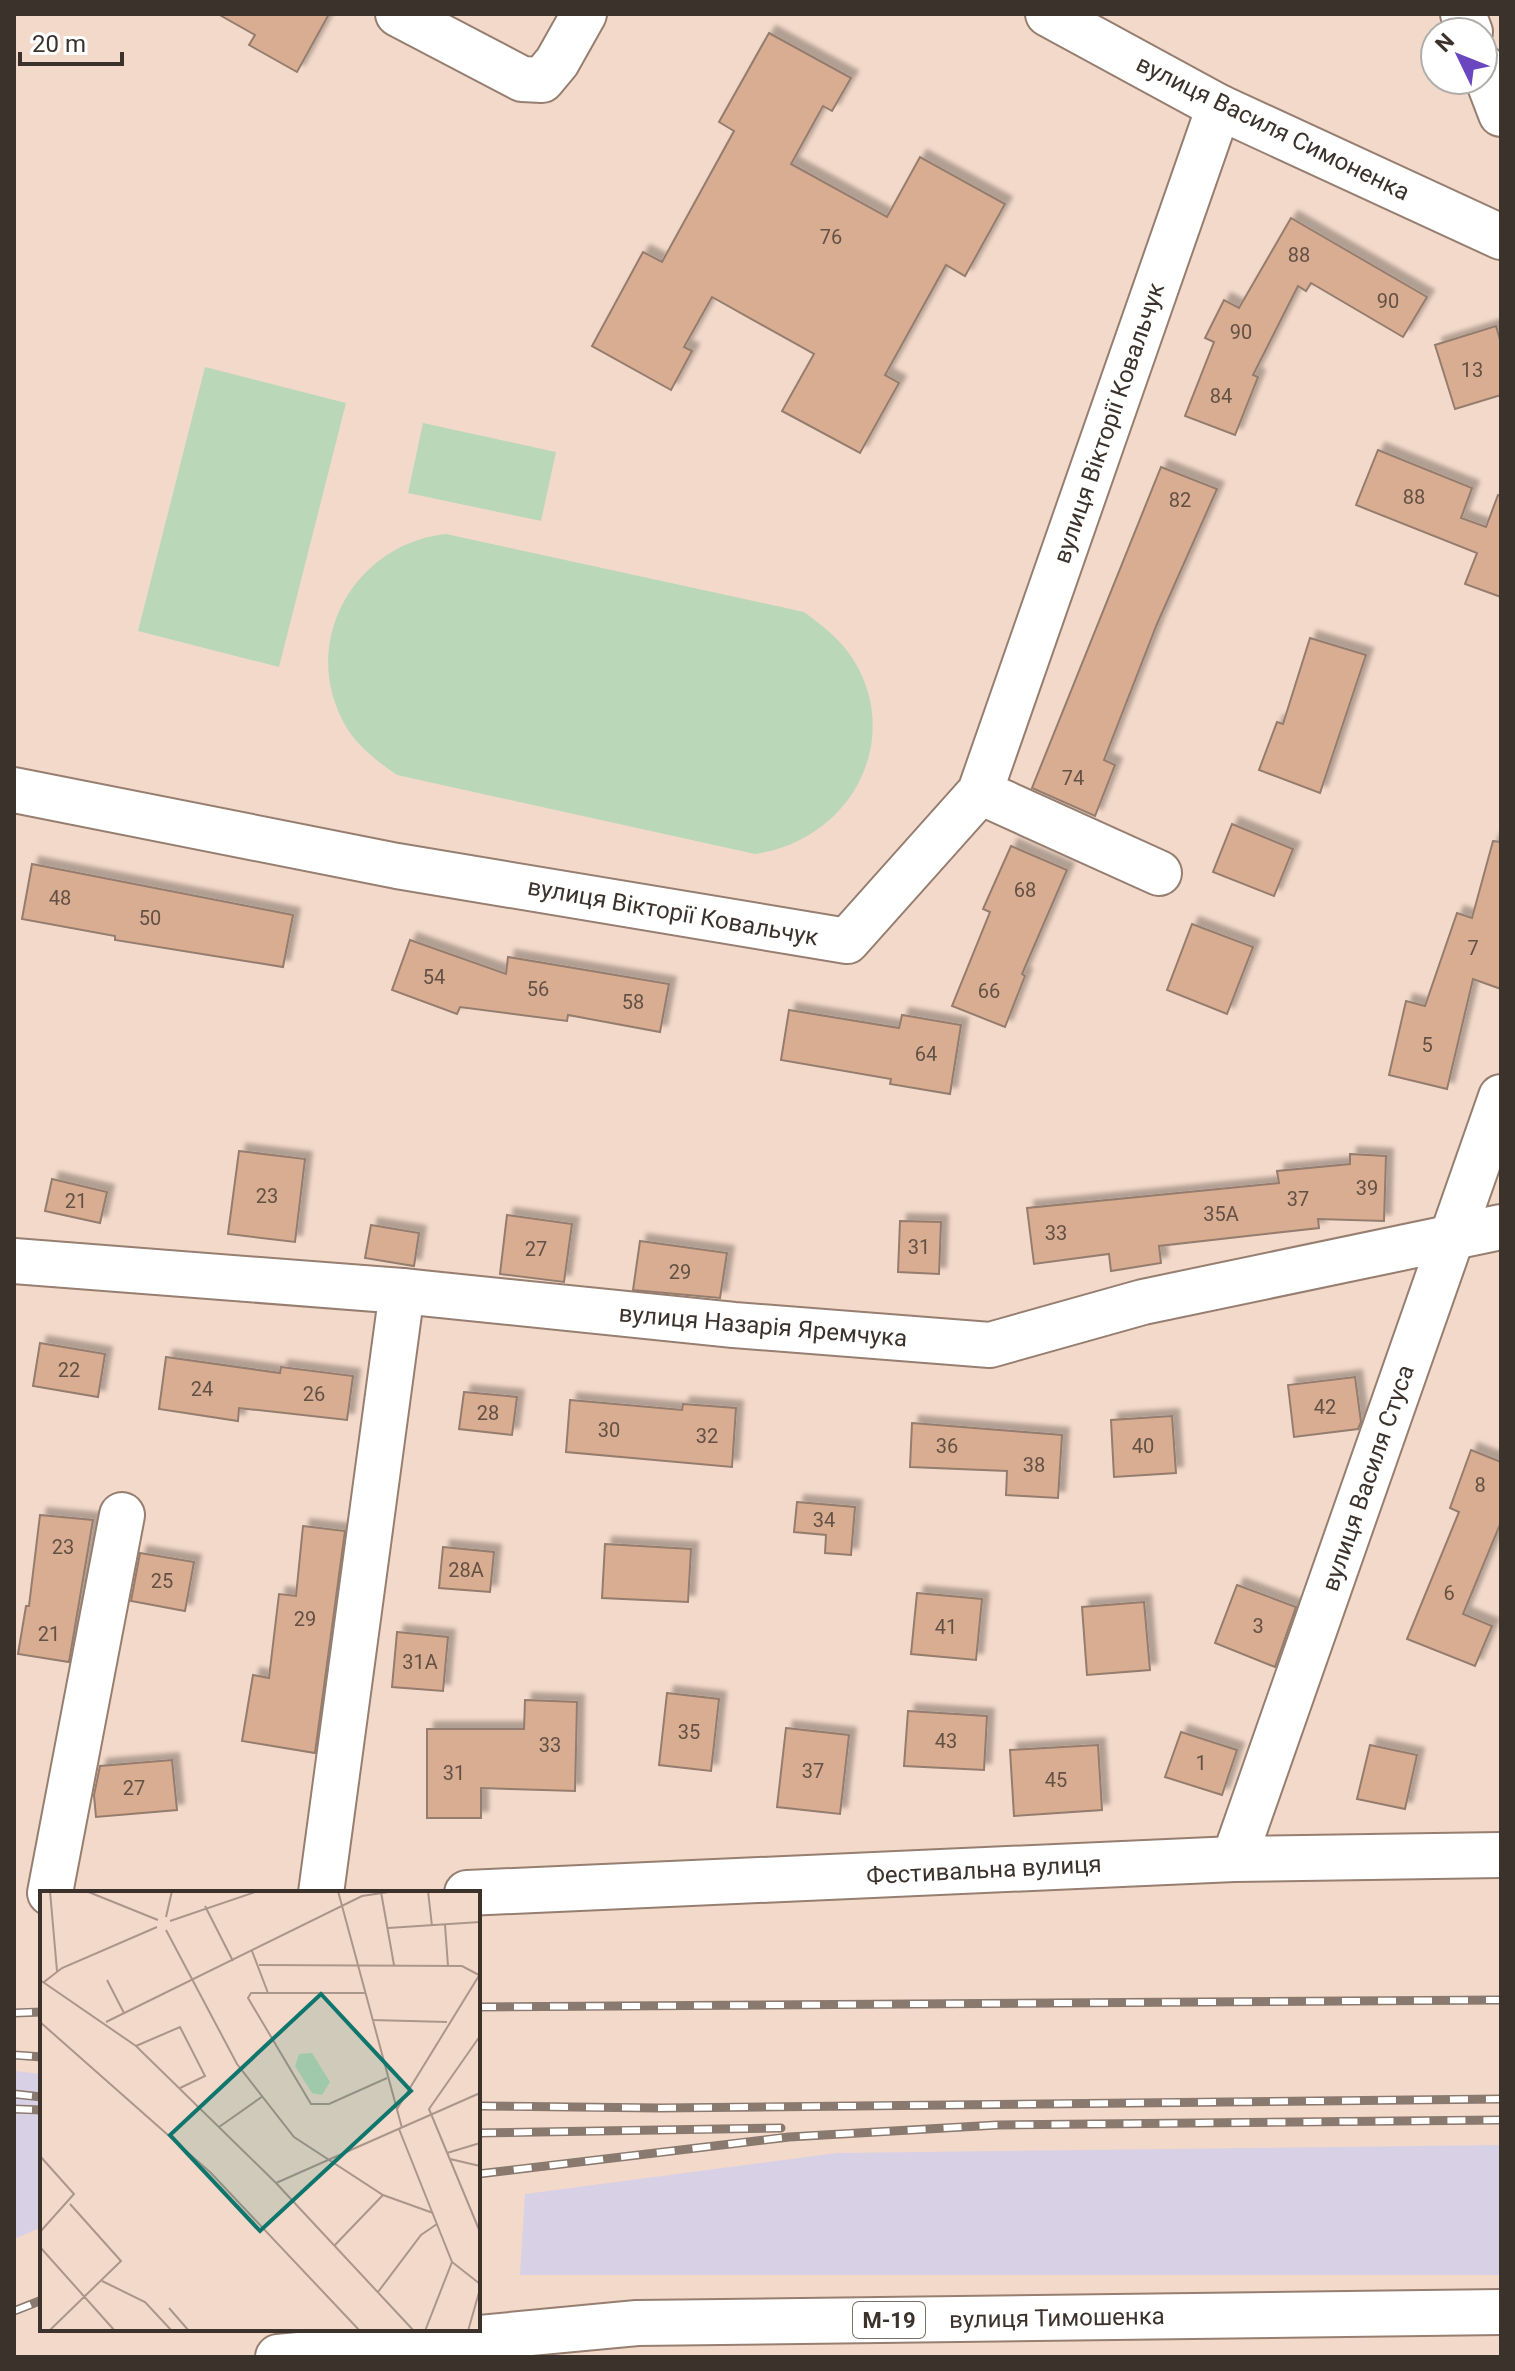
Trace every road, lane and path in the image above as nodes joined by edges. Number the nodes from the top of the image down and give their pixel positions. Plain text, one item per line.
1 (398, 14) edge
2 (584, 14) edge
3 (1048, 14) edge
4 (1219, 107) junction
5 (1501, 237) edge
6 (14, 790) edge
7 (980, 792) junction
8 (1159, 873) dead end
9 (1501, 1097) edge
10 (1501, 1227) edge
11 (1451, 1238) junction
12 (14, 1261) edge
13 (402, 1291) junction
14 (122, 1515) dead end
15 (1501, 1855) edge
16 (1234, 1859) junction
17 (50, 1891) edge
18 (321, 1891) edge
19 (480, 1892) edge
20 (40, 1901) edge
21 (14, 1902) edge
22 (1501, 2312) edge
23 (278, 2357) edge

1 - 2 main road
3 - 4 main road, вулиця Василя Симоненка
4 - 5 main road, вулиця Василя Симоненка
4 - 7 main road, вулиця Вікторії Ковальчук
6 - 7 main road, вулиця Вікторії Ковальчук
7 - 8 main road
9 - 11 main road, вулиця Василя Стуса
10 - 11 main road, вулиця Назарія Яремчука
11 - 13 main road, вулиця Назарія Яремчука
11 - 16 main road, вулиця Василя Стуса
12 - 13 main road, вулиця Назарія Яремчука
13 - 18 main road
14 - 17 main road
15 - 16 main road, Фестивальна вулиця
16 - 19 main road, Фестивальна вулиця
20 - 21 main road
22 - 23 main road, вулиця Тимошенка / М-19

